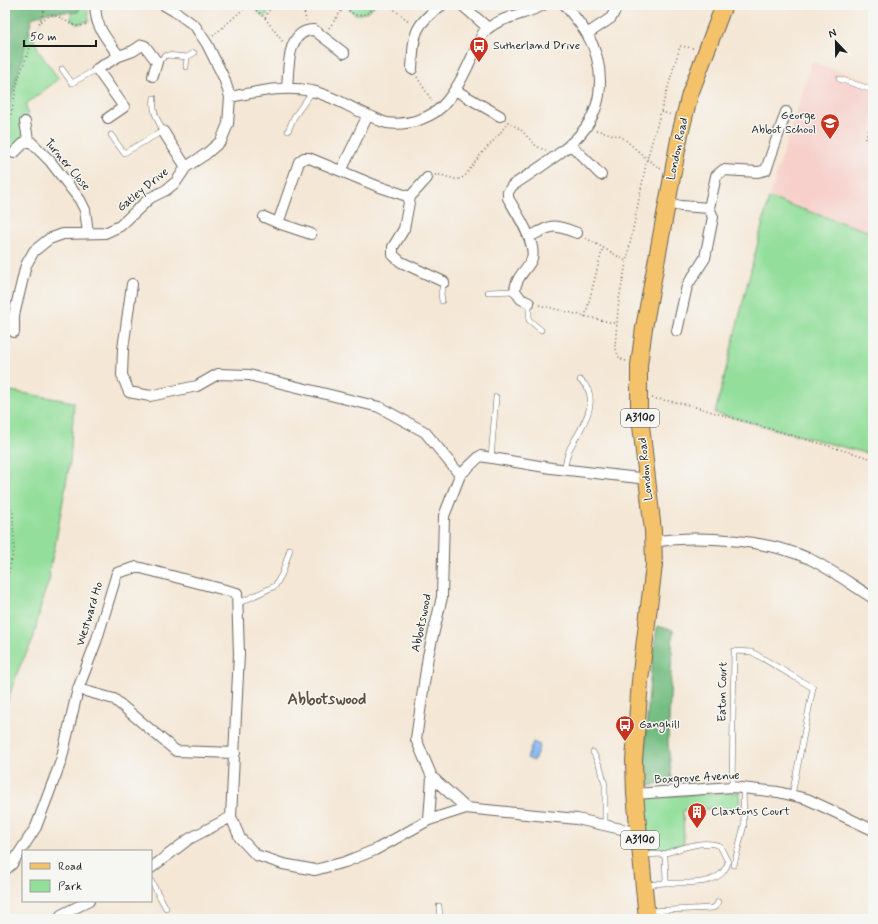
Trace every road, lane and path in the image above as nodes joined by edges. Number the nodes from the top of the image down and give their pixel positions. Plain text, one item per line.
1 (46, 5) edge
2 (96, 5) edge
3 (164, 5) edge
4 (249, 5) edge
5 (272, 5) edge
6 (303, 5) edge
7 (377, 5) edge
8 (388, 5) edge
9 (442, 5) edge
10 (462, 5) edge
11 (543, 5) edge
12 (565, 5) edge
13 (618, 5) edge
14 (724, 5) edge
15 (343, 6) edge
16 (179, 8) edge
17 (265, 18) junction
18 (98, 21) junction
19 (40, 22) junction
20 (488, 28) junction
21 (417, 29) junction
22 (308, 30) junction
23 (587, 34) junction
24 (323, 37) junction
25 (207, 44) junction
26 (290, 50) junction
27 (706, 52) junction
28 (194, 53) dead end
29 (344, 53) dead end
30 (119, 56) junction
31 (187, 57) junction
32 (157, 62) junction
33 (186, 67) dead end
34 (62, 69) dead end
35 (97, 69) junction
36 (412, 69) joint
37 (153, 76) dead end
38 (839, 79) dead end
39 (287, 88) junction
40 (455, 90) junction
41 (873, 90) edge
42 (312, 91) junction
43 (230, 97) junction
44 (154, 98) dead end
45 (437, 109) junction
46 (786, 112) dead end
47 (368, 115) junction
48 (873, 115) edge
49 (500, 116) dead end
50 (108, 118) dead end
51 (25, 122) dead end
52 (586, 127) junction
53 (164, 130) junction
54 (288, 131) dead end
55 (111, 135) dead end
56 (866, 138) dead end
57 (28, 139) junction
58 (5, 142) edge
59 (570, 144) junction
60 (14, 153) dead end
61 (553, 157) junction
62 (647, 159) junction
63 (186, 166) junction
64 (341, 171) junction
65 (601, 175) dead end
66 (427, 178) joint
67 (672, 178) junction
68 (410, 197) junction
69 (667, 203) junction
70 (709, 208) junction
71 (264, 217) dead end
72 (278, 223) junction
73 (88, 233) junction
74 (577, 233) joint
75 (311, 234) dead end
76 (529, 237) junction
77 (603, 247) junction
78 (626, 261) junction
79 (444, 282) joint
80 (132, 284) dead end
81 (515, 291) junction
82 (488, 292) dead end
83 (442, 301) dead end
84 (529, 303) junction
85 (10, 316) edge
86 (586, 317) junction
87 (617, 324) junction
88 (541, 330) dead end
89 (677, 331) dead end
90 (14, 332) dead end
91 (639, 365) junction
92 (580, 380) dead end
93 (639, 394) junction
94 (496, 397) dead end
95 (491, 458) junction
96 (873, 459) edge
97 (564, 469) junction
98 (460, 474) junction
99 (647, 477) junction
100 (5, 494) edge
101 (653, 542) junction
102 (290, 549) dead end
103 (5, 588) edge
104 (873, 598) edge
105 (238, 604) junction
106 (78, 689) junction
107 (593, 752) dead end
108 (235, 753) junction
109 (432, 777) junction
110 (732, 787) junction
111 (743, 788) junction
112 (635, 794) junction
113 (792, 794) junction
114 (466, 808) junction
115 (231, 817) junction
116 (429, 820) junction
117 (605, 826) junction
118 (873, 830) edge
119 (640, 833) junction
120 (663, 854) junction
121 (642, 855) junction
122 (734, 865) dead end
123 (152, 867) edge
124 (5, 870) edge
125 (664, 883) junction
126 (152, 884) edge
127 (644, 885) junction
128 (87, 902) edge
129 (718, 902) dead end
130 (439, 906) dead end
131 (166, 908) dead end
132 (62, 915) dead end
133 (646, 915) edge
134 (440, 919) edge

1 - 19 path
2 - 18 street
3 - 16 street
4 - 17 path
4 - 25 path
5 - 17 path
6 - 22 path
7 - 15 path
8 - 21 path
9 - 21 street
10 - 20 street
11 - 20 street
12 - 23 street
13 - 23 street
14 - 27 main road, London Road / A3100
15 - 24 path
16 - 25 street
17 - 26 path
18 - 19 path
18 - 30 street
19 - 58 path
20 - 40 street
21 - 36 street
22 - 24 street
22 - 26 street
23 - 52 street
24 - 29 street
25 - 43 street
26 - 39 street
27 - 62 path
27 - 67 main road, London Road / A3100
28 - 31 lane
30 - 32 street
30 - 35 street
31 - 32 lane
31 - 33 lane
32 - 37 street
34 - 35 lane
35 - 50 street
36 - 45 path
38 - 41 lane
39 - 42 street
39 - 43 street
40 - 45 street
40 - 49 street
42 - 47 street
42 - 54 lane
43 - 63 street
44 - 53 lane
45 - 47 street
46 - 70 street
47 - 64 street
48 - 56 path
51 - 57 street, Turner Close
52 - 59 street
52 - 62 path
53 - 55 lane
53 - 63 street
57 - 60 street, Turner Close
57 - 73 street, Turner Close
59 - 61 street
59 - 65 street
61 - 66 path
61 - 76 street
62 - 67 path
62 - 78 path
63 - 73 street, Gatley Drive
64 - 68 street
64 - 72 street
66 - 68 street
67 - 69 main road, London Road / A3100
68 - 79 street
69 - 70 street
69 - 91 main road, London Road / A3100
70 - 89 street
71 - 72 street
72 - 75 street
73 - 85 street, Gatley Drive
74 - 76 street
74 - 77 path
76 - 81 street
77 - 78 path
77 - 86 path
78 - 87 path
79 - 83 lane
80 - 98 street
81 - 82 lane
81 - 84 street
84 - 86 path
84 - 88 lane
85 - 90 street, Gatley Drive
86 - 87 path
87 - 91 path
91 - 93 main road, London Road / A3100
92 - 97 lane
93 - 96 path
93 - 99 main road, London Road / A3100
94 - 95 lane
95 - 97 street, Abbotswood
95 - 98 street, Abbotswood
97 - 99 street, Abbotswood
98 - 109 street, Abbotswood
99 - 101 main road, London Road / A3100
100 - 103 path
101 - 104 street
101 - 112 main road, London Road / A3100
102 - 105 lane
105 - 106 street, Westward Ho
105 - 108 street
106 - 108 street
106 - 124 street, Westward Ho
107 - 117 lane
108 - 115 street
109 - 114 street, Abbotswood
109 - 116 street, Abbotswood
110 - 111 street, Boxgrove Avenue
110 - 112 street, Boxgrove Avenue
110 - 113 lane, Eaton Court
111 - 113 street, Boxgrove Avenue
111 - 122 lane
112 - 119 main road, London Road / A3100
113 - 118 street, Boxgrove Avenue
114 - 116 street
114 - 117 street
115 - 116 street
115 - 123 street
117 - 119 street
119 - 121 main road, London Road / A3100
120 - 121 lane
120 - 125 lane
120 - 125 lane
121 - 127 main road, London Road / A3100
125 - 127 lane
126 - 131 lane
127 - 133 main road, London Road / A3100
128 - 132 street
129 - 133 lane
130 - 134 lane

